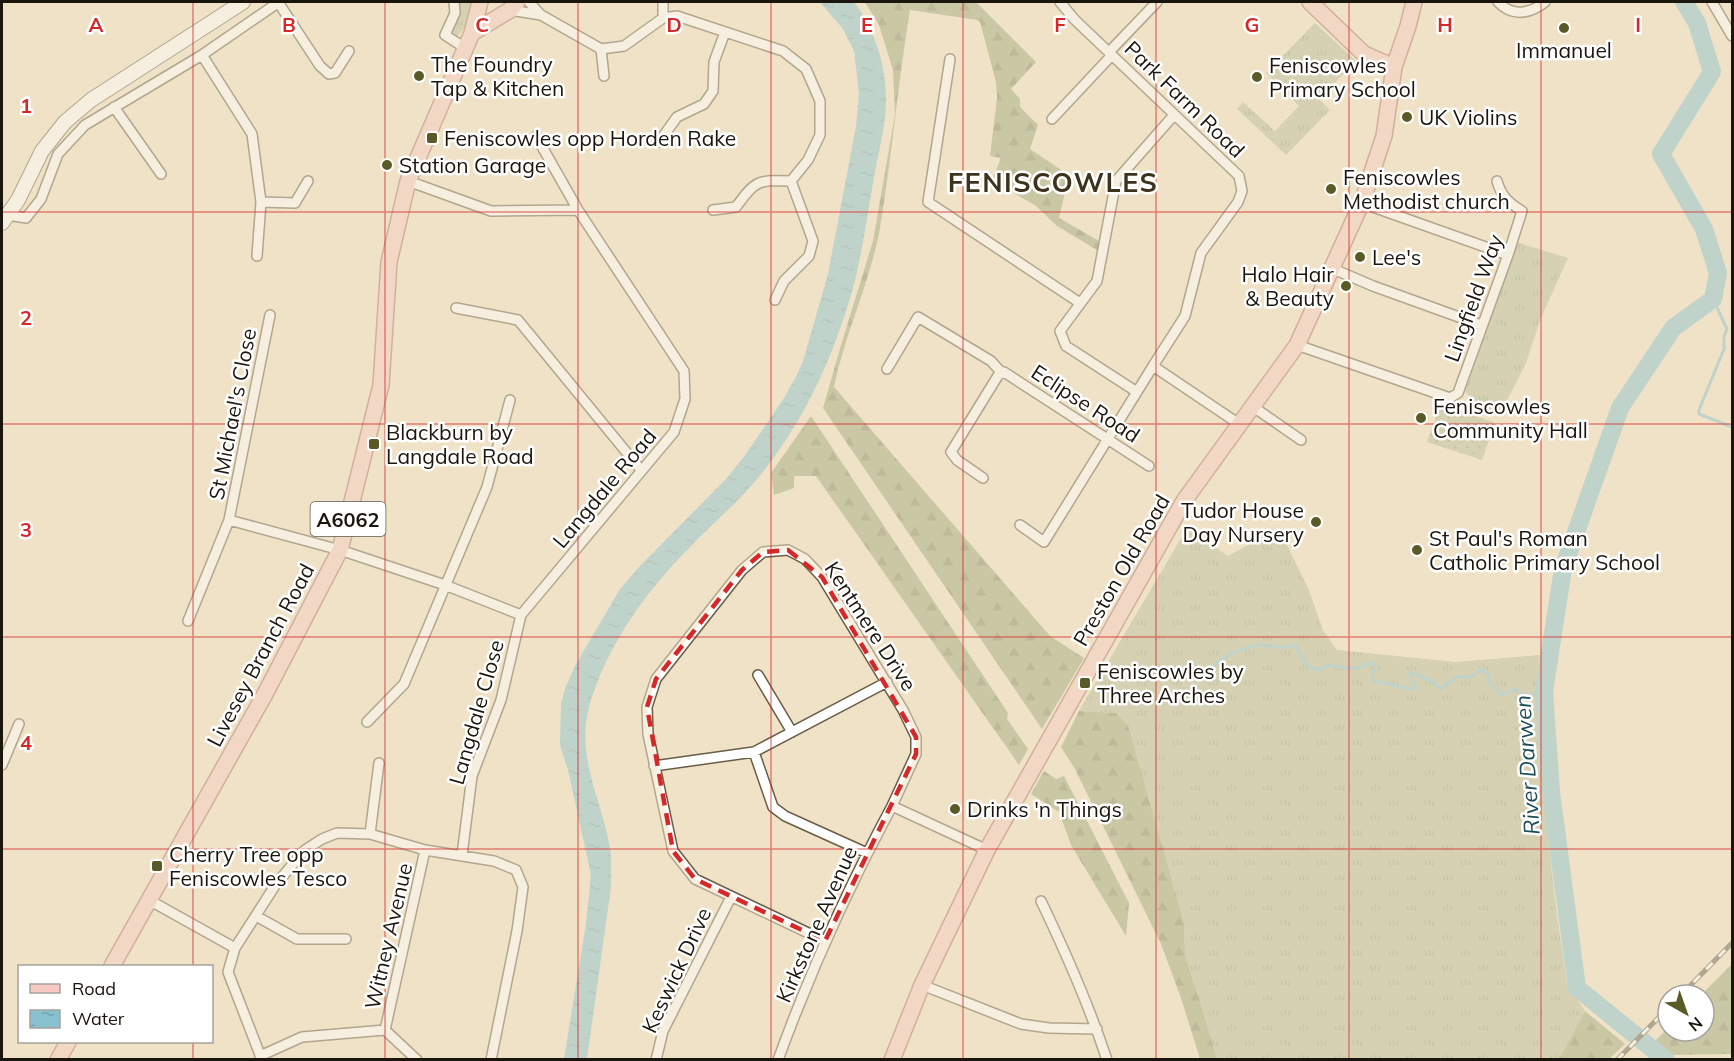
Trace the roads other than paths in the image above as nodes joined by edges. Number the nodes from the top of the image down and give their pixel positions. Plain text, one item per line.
1 (243, 2) edge
2 (278, 2) edge
3 (454, 2) edge
4 (481, 2) edge
5 (529, 2) edge
6 (663, 2) edge
7 (1060, 2) edge
8 (1157, 2) edge
9 (1310, 2) edge
10 (1414, 2) edge
11 (1498, 2) edge
12 (1545, 2) edge
13 (1712, 2) edge
14 (510, 8) edge
15 (541, 15) junction
16 (663, 18) junction
17 (725, 32) junction
18 (472, 33) junction
19 (1732, 36) edge
20 (465, 48) junction
21 (601, 49) junction
22 (349, 51) dead end
23 (1111, 54) junction
24 (202, 55) junction
25 (950, 59) dead end
26 (1394, 66) junction
27 (604, 76) dead end
28 (114, 107) junction
29 (1174, 115) junction
30 (1052, 119) dead end
31 (536, 136) dead end
32 (659, 142) dead end
33 (161, 174) dead end
34 (308, 181) dead end
35 (408, 181) junction
36 (1497, 181) dead end
37 (791, 182) junction
38 (261, 202) junction
39 (1373, 207) dead end
40 (578, 210) junction
41 (713, 210) dead end
42 (5, 219) edge
43 (1508, 255) junction
44 (257, 256) dead end
45 (1331, 267) junction
46 (775, 300) dead end
47 (1080, 303) junction
48 (456, 308) dead end
49 (270, 315) dead end
50 (1481, 325) junction
51 (1297, 345) junction
52 (1154, 366) junction
53 (887, 369) dead end
54 (1001, 372) junction
55 (1137, 392) junction
56 (510, 400) dead end
57 (1252, 406) junction
58 (1239, 424) junction
59 (1110, 440) junction
60 (1301, 440) dead end
61 (1149, 466) dead end
62 (641, 470) junction
63 (983, 478) dead end
64 (229, 520) junction
65 (1020, 525) dead end
66 (340, 550) junction
67 (445, 585) junction
68 (521, 615) junction
69 (188, 621) dead end
70 (758, 675) dead end
71 (886, 682) junction
72 (367, 722) dead end
73 (19, 724) dead end
74 (792, 732) junction
75 (754, 752) junction
76 (379, 764) dead end
77 (2, 765) edge
78 (654, 766) junction
79 (892, 806) junction
80 (370, 834) junction
81 (425, 850) junction
82 (987, 850) junction
83 (867, 853) junction
84 (462, 855) junction
85 (730, 897) junction
86 (149, 900) junction
87 (1041, 901) dead end
88 (256, 916) junction
89 (346, 939) dead end
90 (825, 941) junction
91 (235, 948) junction
92 (113, 965) edge
93 (922, 985) junction
94 (1097, 1029) junction
95 (385, 1030) junction
96 (67, 1043) edge
97 (261, 1058) edge
98 (58, 1059) edge
99 (417, 1059) edge
100 (491, 1059) edge
101 (656, 1059) edge
102 (778, 1059) edge
103 (892, 1059) edge
104 (1107, 1059) edge

1 - 42 street
2 - 22 street
2 - 24 street
3 - 20 street
4 - 14 main road, Livesey Branch Road / A6062
4 - 18 main road, Livesey Branch Road / A6062
5 - 15 street
6 - 16 street
7 - 23 street, Park Farm Road
8 - 23 street
9 - 26 main road
10 - 26 main road, Preston Old Road
11 - 12 street
13 - 19 street
14 - 15 street
14 - 18 main road
15 - 21 street
16 - 17 street
16 - 21 street
17 - 32 street
17 - 37 street
18 - 20 main road, Livesey Branch Road / A6062
20 - 35 main road, Livesey Branch Road / A6062
21 - 27 street
23 - 29 street, Park Farm Road
23 - 30 street
24 - 28 street
24 - 38 street
25 - 47 street
26 - 45 main road, Preston Old Road
28 - 33 street
28 - 42 street
29 - 47 street
29 - 52 street, Park Farm Road
31 - 40 street, Langdale Road
34 - 38 street
35 - 40 street
35 - 66 main road, Livesey Branch Road / A6062
36 - 43 street, Lingfield Way
37 - 41 street
37 - 46 street
38 - 44 street
39 - 43 street
40 - 62 street, Langdale Road
43 - 50 street, Lingfield Way
45 - 50 street
45 - 51 main road, Preston Old Road
47 - 55 street
48 - 62 street
49 - 64 street, St Michael's Close
50 - 51 street, Lingfield Way
51 - 57 main road, Preston Old Road
52 - 55 street, Park Farm Road
52 - 58 street
53 - 54 street, Eclipse Road
54 - 59 street, Eclipse Road
54 - 63 street, Eclipse Road
55 - 59 street, Park Farm Road
56 - 67 street
57 - 58 main road, Preston Old Road
57 - 60 street
58 - 82 main road, Preston Old Road
59 - 61 street, Eclipse Road
59 - 65 street, Park Farm Road
62 - 68 street, Langdale Road
64 - 66 street, St Michael's Close
64 - 69 street, St Michael's Close
66 - 67 street
66 - 86 main road, Livesey Branch Road / A6062
67 - 68 street
67 - 72 street
68 - 84 street, Langdale Close
70 - 74 street
71 - 74 street
71 - 78 street, Kentmere Drive
71 - 79 street, Kentmere Drive
73 - 77 street
74 - 75 street
75 - 78 street
75 - 83 street
76 - 80 street
78 - 85 street, Kentmere Drive
79 - 82 street
79 - 83 street, Kirkstone Avenue
80 - 81 street
80 - 88 street
81 - 84 street
81 - 95 street, Witney Avenue
82 - 93 main road, Preston Old Road
83 - 90 street, Kirkstone Avenue
84 - 100 street
85 - 90 street, Kentmere Drive
85 - 101 street, Keswick Drive
86 - 91 street
86 - 92 main road, Livesey Branch Road / A6062
87 - 94 street
88 - 89 street
88 - 91 street
90 - 102 street, Kirkstone Avenue
91 - 97 street
93 - 94 street
93 - 103 main road, Preston Old Road
94 - 104 street
95 - 97 street
95 - 99 street
96 - 98 main road

